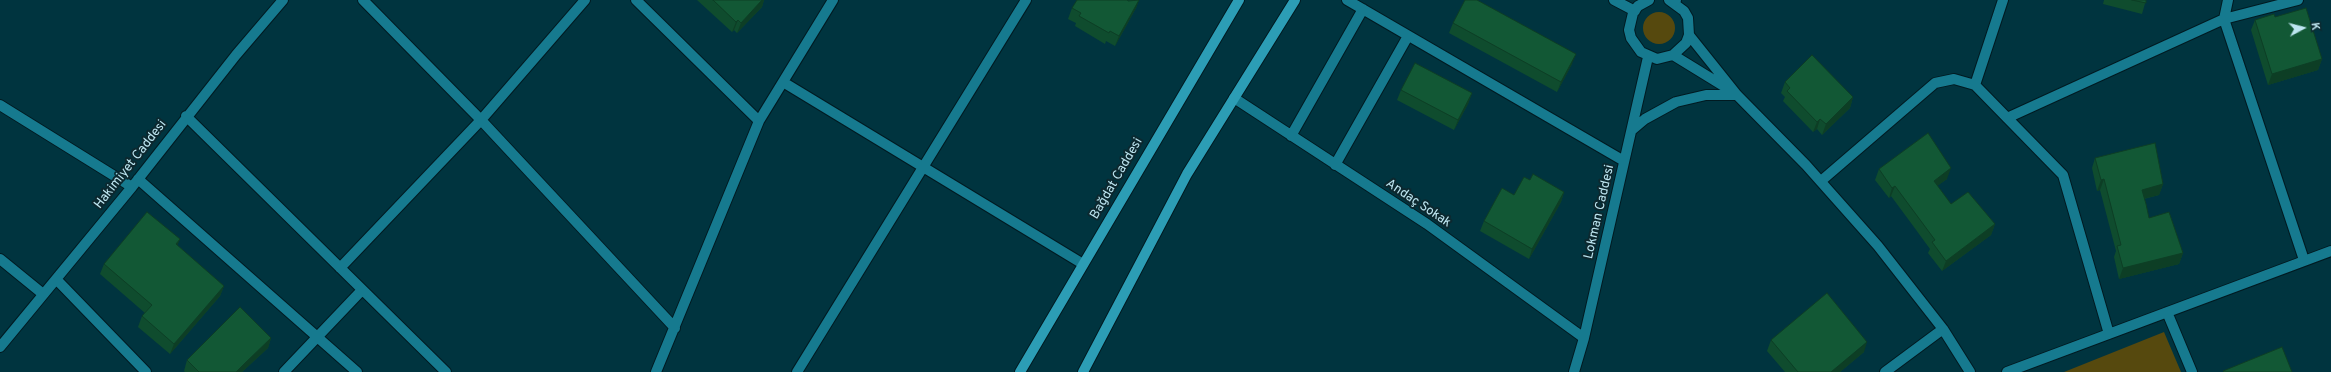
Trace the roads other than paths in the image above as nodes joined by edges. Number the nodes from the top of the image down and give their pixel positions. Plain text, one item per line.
1 (283, 0) edge
2 (363, 0) edge
3 (585, 0) edge
4 (636, 0) edge
5 (833, 0) edge
6 (1026, 0) edge
7 (1239, 0) edge
8 (1295, 0) edge
9 (1347, 0) edge
10 (1614, 0) edge
11 (1649, 0) edge
12 (2003, 0) edge
13 (2228, 0) edge
14 (2298, 0) edge
15 (1673, 1) edge
16 (1362, 9) junction
17 (1635, 11) junction
18 (2224, 19) junction
19 (1689, 35) junction
20 (1408, 36) junction
21 (1673, 55) junction
22 (1648, 57) junction
23 (783, 82) junction
24 (1975, 85) junction
25 (1737, 95) junction
26 (1234, 98) junction
27 (0, 106) edge
28 (186, 116) junction
29 (2007, 118) junction
30 (481, 120) junction
31 (759, 121) junction
32 (1632, 130) junction
33 (1291, 136) junction
34 (1624, 161) junction
35 (1335, 165) junction
36 (924, 168) junction
37 (1821, 182) junction
38 (135, 183) junction
39 (2331, 250) edge
40 (0, 259) edge
41 (2304, 260) junction
42 (1083, 264) junction
43 (340, 268) junction
44 (56, 279) junction
45 (362, 290) junction
46 (43, 294) junction
47 (2167, 312) junction
48 (675, 328) junction
49 (1943, 329) junction
50 (2109, 334) junction
51 (317, 337) junction
52 (1584, 338) junction
53 (0, 347) edge
54 (146, 372) edge
55 (284, 372) edge
56 (357, 372) edge
57 (446, 372) edge
58 (656, 372) edge
59 (796, 372) edge
60 (1020, 372) edge
61 (1083, 372) edge
62 (1574, 372) edge
63 (1885, 372) edge
64 (1970, 372) edge
65 (2008, 372) edge
66 (2192, 372) edge

1 - 28 street, Hakimiyet Caddesi
2 - 30 street
3 - 30 street
4 - 31 street
5 - 23 street
6 - 36 street
7 - 42 main road, Bağdat Caddesi
8 - 26 main road
9 - 16 street
10 - 17 street
11 - 17 street
12 - 24 street
13 - 18 street
14 - 18 street
15 - 19 street
16 - 20 street
16 - 33 street
17 - 22 street
18 - 29 street
18 - 41 street
19 - 21 street
19 - 25 street
20 - 34 street
20 - 35 street
21 - 22 street
21 - 25 street
22 - 32 street, Lokman Caddesi
23 - 31 street
23 - 36 street
24 - 29 street
24 - 37 street
25 - 32 street
25 - 37 street
26 - 33 street, Andaç Sokak
26 - 61 main road
27 - 38 street
28 - 38 street, Hakimiyet Caddesi
28 - 43 street
29 - 50 street
30 - 43 street
30 - 48 street
31 - 48 street
32 - 34 street, Lokman Caddesi
33 - 35 street, Andaç Sokak
34 - 52 street, Lokman Caddesi
35 - 52 street, Andaç Sokak
36 - 42 street
36 - 59 street
37 - 49 street
38 - 44 street, Hakimiyet Caddesi
38 - 51 street
39 - 41 street
40 - 46 street
41 - 47 street
42 - 60 main road, Bağdat Caddesi
43 - 45 street
44 - 46 street, Hakimiyet Caddesi
44 - 54 street
45 - 51 street
45 - 57 street
46 - 53 street, Hakimiyet Caddesi
47 - 50 street
47 - 66 street
48 - 58 street
49 - 63 street
49 - 64 street
50 - 65 street
51 - 55 street
51 - 56 street
52 - 62 street, Lokman Caddesi

